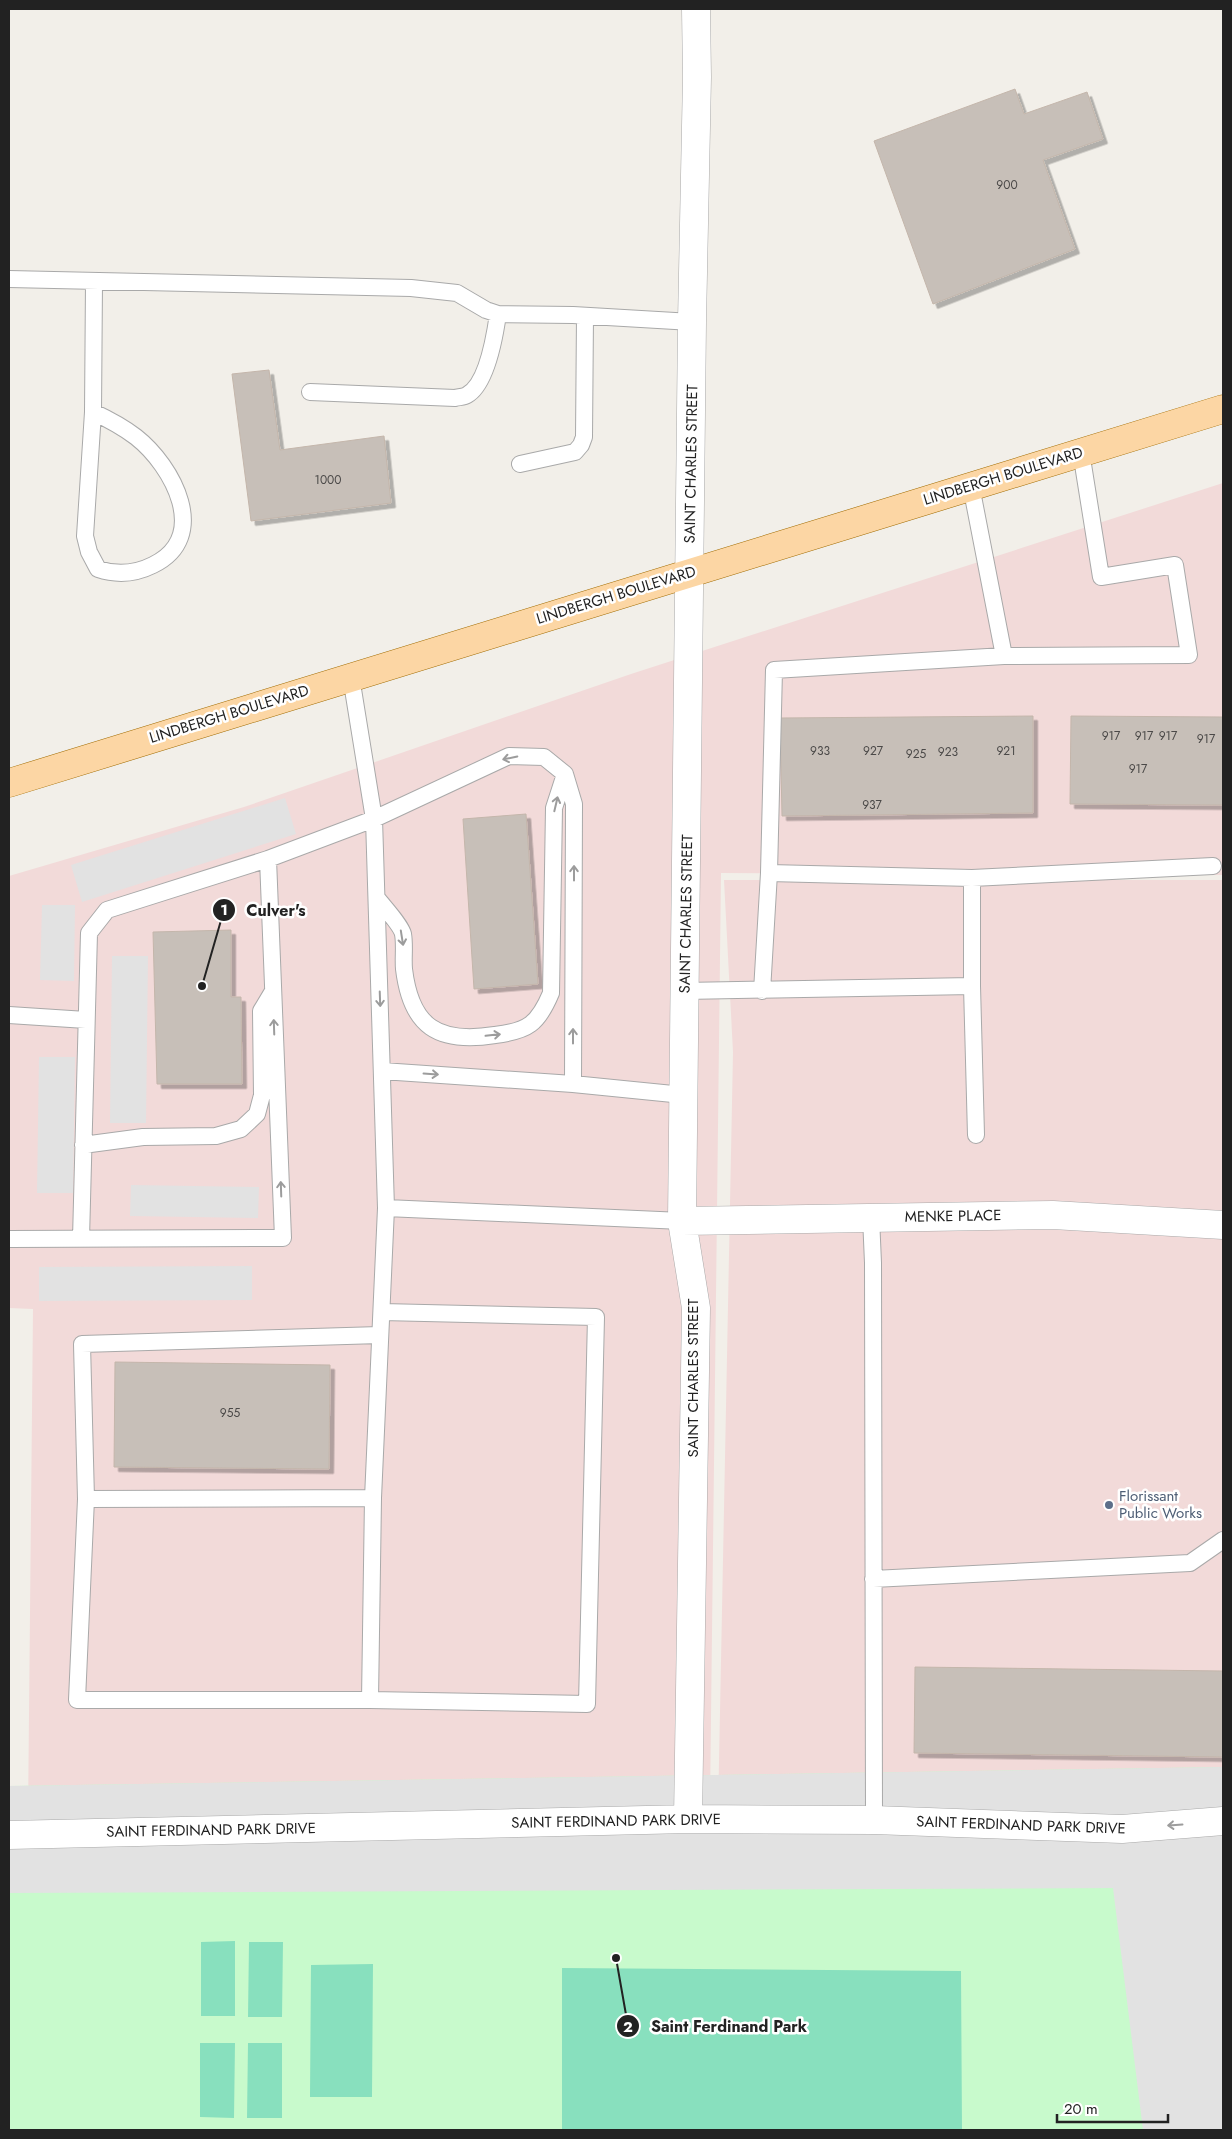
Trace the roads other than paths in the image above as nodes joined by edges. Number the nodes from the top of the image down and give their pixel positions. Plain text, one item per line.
1 (696, 9) edge
2 (9, 279) edge
3 (94, 282) junction
4 (498, 314) junction
5 (585, 316) junction
6 (692, 322) junction
7 (310, 392) dead end
8 (1223, 408) edge
9 (93, 412) junction
10 (1080, 452) junction
11 (520, 464) dead end
12 (971, 486) junction
13 (690, 572) junction
14 (1004, 656) junction
15 (351, 677) junction
16 (565, 774) junction
17 (9, 782) edge
18 (374, 820) junction
19 (268, 859) junction
20 (1212, 866) dead end
21 (769, 873) junction
22 (972, 878) junction
23 (376, 898) junction
24 (972, 986) junction
25 (273, 991) junction
26 (684, 991) junction
27 (762, 991) junction
28 (9, 1016) edge
29 (86, 1020) junction
30 (382, 1071) junction
31 (573, 1084) junction
32 (683, 1095) junction
33 (976, 1135) dead end
34 (83, 1145) junction
35 (386, 1208) junction
36 (871, 1217) junction
37 (682, 1221) junction
38 (1223, 1225) edge
39 (9, 1239) edge
40 (81, 1239) junction
41 (382, 1312) junction
42 (380, 1334) junction
43 (373, 1498) junction
44 (86, 1499) junction
45 (1223, 1540) edge
46 (873, 1579) junction
47 (370, 1700) junction
48 (688, 1819) junction
49 (874, 1820) junction
50 (1223, 1821) edge
51 (9, 1835) edge

1 - 6 street, SAINT CHARLES STREET
2 - 3 lane
3 - 4 lane
3 - 9 lane
4 - 5 lane
4 - 7 lane
5 - 6 lane
5 - 11 lane
6 - 13 street, SAINT CHARLES STREET
8 - 10 main road, LINDBERGH BOULEVARD
9 - 9 lane
10 - 12 main road, LINDBERGH BOULEVARD
10 - 14 lane
12 - 13 main road, LINDBERGH BOULEVARD
12 - 14 lane
13 - 15 main road, LINDBERGH BOULEVARD
13 - 26 street, SAINT CHARLES STREET
14 - 21 lane
15 - 17 main road, LINDBERGH BOULEVARD
15 - 18 lane
16 -> 18 lane
23 -> 16 lane
31 -> 16 lane
18 - 19 lane
18 - 23 lane
19 - 25 lane
19 - 29 lane
20 - 22 lane
21 - 22 lane
21 - 27 lane
22 - 24 lane
23 -> 30 lane
24 - 27 lane
24 - 33 lane
25 - 34 lane
40 -> 25 lane
26 - 27 lane
26 - 32 street, SAINT CHARLES STREET
28 - 29 lane
29 - 34 lane
30 -> 31 lane
30 - 35 lane
31 - 32 lane
32 - 37 street, SAINT CHARLES STREET
34 - 40 lane
35 - 37 lane
35 - 41 lane
36 - 37 street, MENKE PLACE
36 - 38 street, MENKE PLACE
36 - 46 lane
37 - 48 street, SAINT CHARLES STREET
39 - 40 lane
41 - 42 lane
41 - 47 lane
42 - 43 lane
42 - 44 lane
43 - 44 lane
43 - 47 lane
44 - 47 lane
45 - 46 lane
46 - 49 lane
48 - 49 street, SAINT FERDINAND PARK DRIVE
48 - 51 street, SAINT FERDINAND PARK DRIVE
50 -> 49 street, SAINT FERDINAND PARK DRIVE

